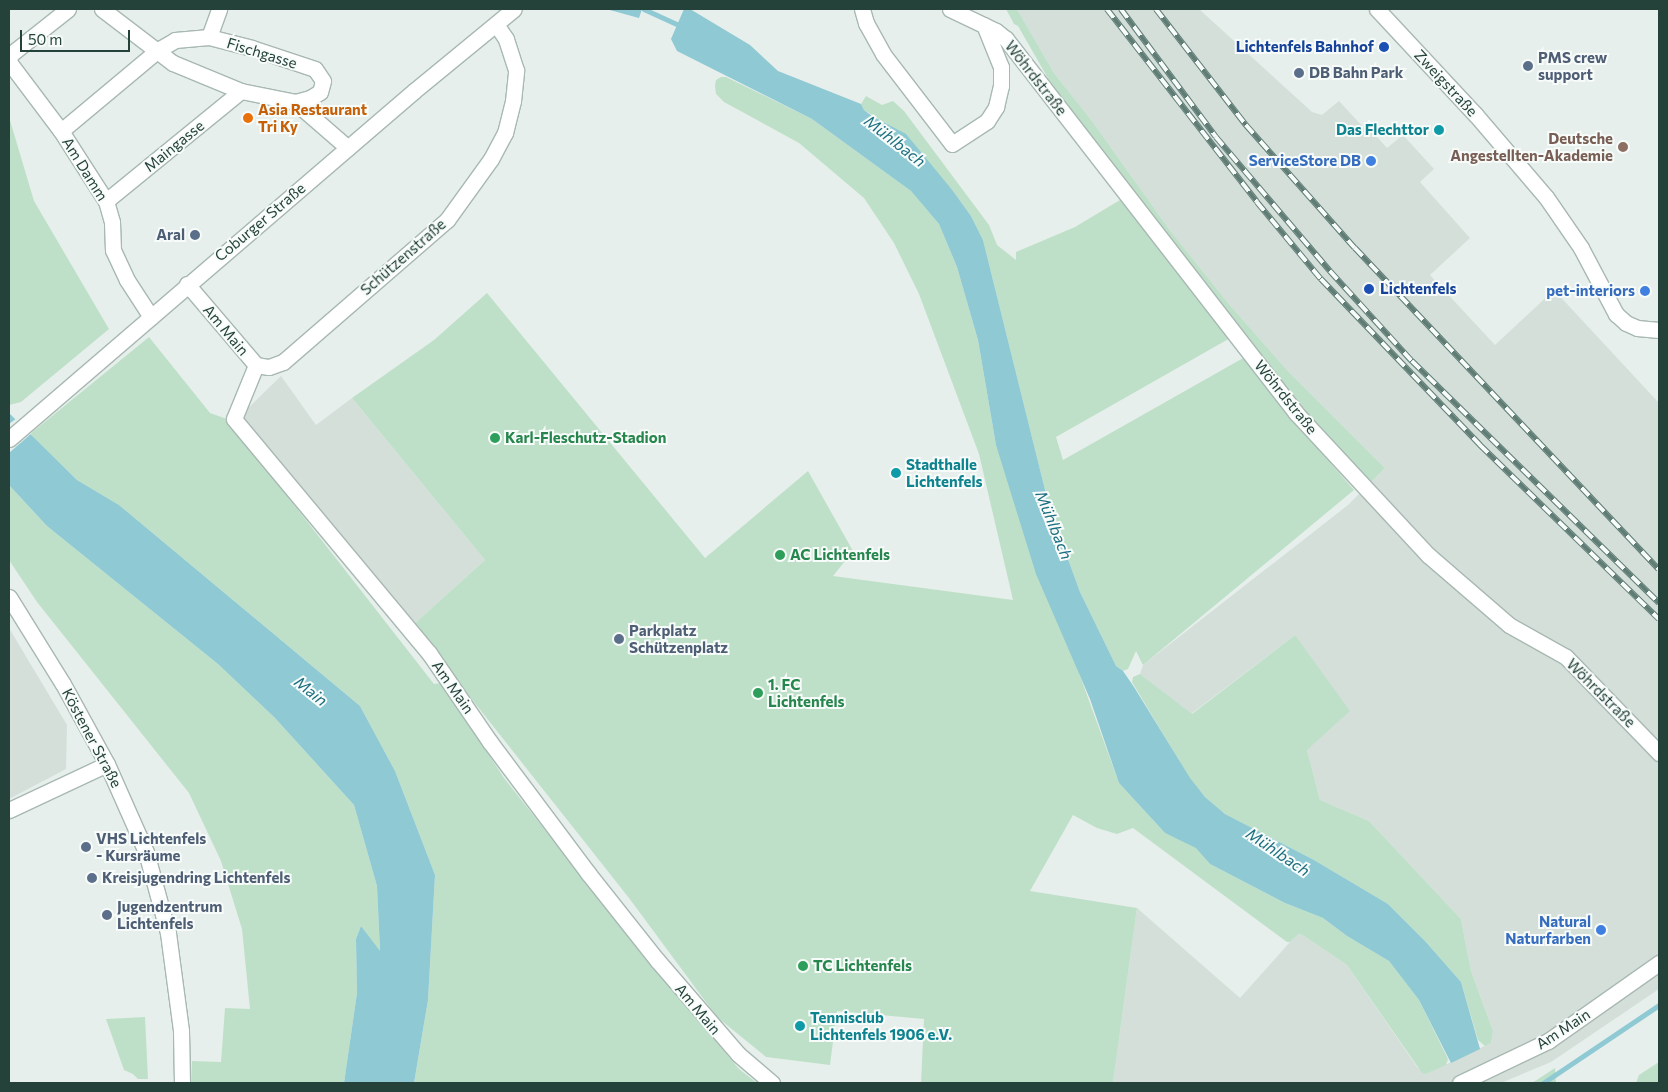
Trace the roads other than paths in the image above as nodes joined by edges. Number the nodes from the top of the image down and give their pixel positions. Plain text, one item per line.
1 (68, 9) edge
2 (102, 9) edge
3 (219, 9) edge
4 (514, 9) edge
5 (862, 9) edge
6 (950, 9) edge
7 (1377, 9) edge
8 (496, 24) junction
9 (984, 25) junction
10 (209, 37) junction
11 (158, 50) junction
12 (9, 62) edge
13 (241, 91) junction
14 (295, 102) junction
15 (61, 131) junction
16 (348, 148) junction
17 (106, 201) junction
18 (187, 284) junction
19 (151, 317) junction
20 (1659, 330) edge
21 (256, 365) junction
22 (9, 439) edge
23 (9, 597) edge
24 (1659, 753) edge
25 (107, 764) junction
26 (9, 810) edge
27 (1659, 963) edge
28 (182, 1083) edge
29 (772, 1083) edge
30 (1460, 1083) edge

1 - 12 street
2 - 11 street
3 - 10 street
4 - 8 street, Coburger Straße
5 - 9 street
6 - 9 street, Wöhrdstraße
7 - 20 street, Zweigstraße
8 - 16 street, Coburger Straße
8 - 21 street, Schützenstraße
9 - 24 street, Wöhrdstraße
10 - 11 street, Fischgasse
10 - 14 street, Fischgasse
11 - 13 street
11 - 15 street, Fischgasse
12 - 15 street, Am Damm
13 - 14 street
13 - 17 street, Maingasse
14 - 16 street
15 - 17 street, Am Damm
16 - 18 street, Coburger Straße
17 - 19 street, Am Damm
18 - 19 street, Coburger Straße
18 - 21 street, Am Main
19 - 22 street, Coburger Straße
21 - 29 street, Am Main
23 - 25 street, Köstener Straße
25 - 26 street
25 - 28 street, Köstener Straße
27 - 30 street, Am Main

